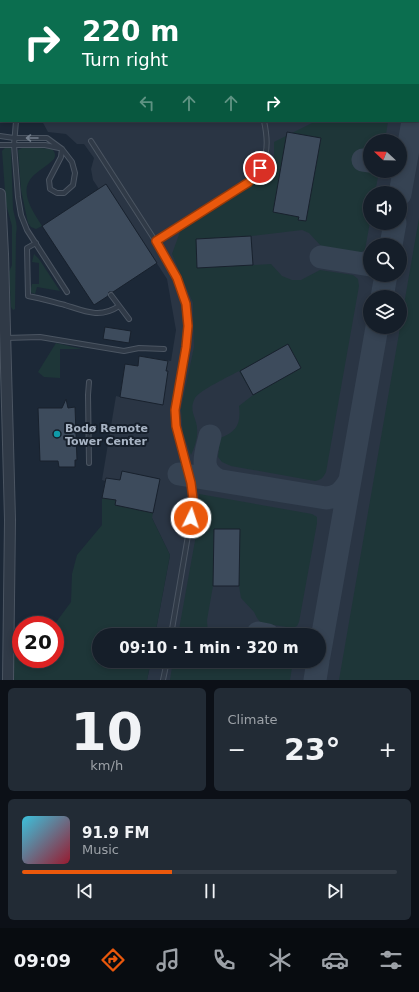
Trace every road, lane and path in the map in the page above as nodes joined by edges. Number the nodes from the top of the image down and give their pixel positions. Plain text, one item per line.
1 (16, 122) edge
2 (264, 122) edge
3 (0, 136) edge
4 (14, 138) junction
5 (91, 141) dead end
6 (0, 145) edge
7 (14, 145) junction
8 (62, 148) junction
9 (0, 194) edge
10 (156, 241) junction
11 (36, 244) junction
12 (67, 292) dead end
13 (111, 295) dead end
14 (119, 306) junction
15 (129, 319) dead end
16 (5, 338) junction
17 (164, 349) dead end
18 (89, 382) dead end
19 (4, 438) edge
20 (90, 463) dead end
21 (172, 628) edge
22 (166, 668) edge
23 (8, 680) edge
24 (163, 680) edge

1 - 4 lane
2 - 10 lane
3 - 4 lane
4 - 7 lane
8 -> 4 lane
5 - 10 lane
6 - 7 lane
7 - 8 lane
7 - 11 lane
8 - 8 lane
9 - 16 street
10 - 21 lane
11 - 12 lane
11 - 14 lane
13 - 14 lane
14 - 15 lane
16 - 17 lane
16 - 19 street
18 - 20 lane
19 - 23 street
22 - 24 lane

